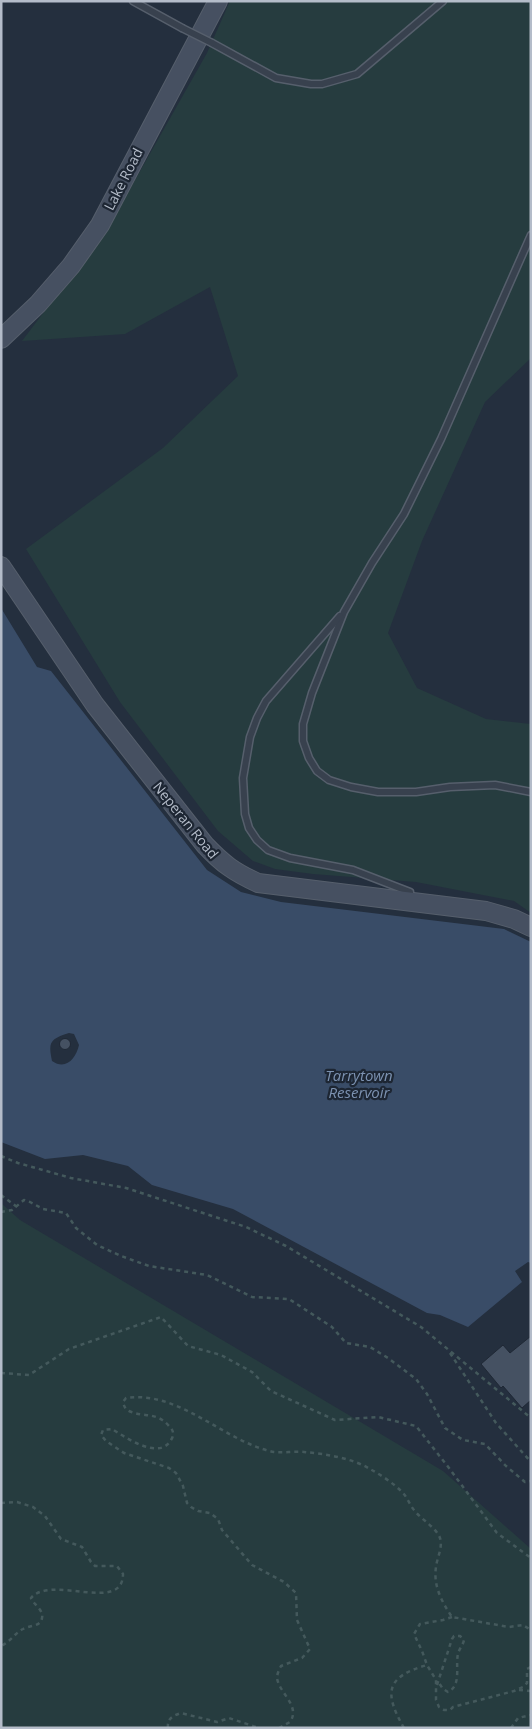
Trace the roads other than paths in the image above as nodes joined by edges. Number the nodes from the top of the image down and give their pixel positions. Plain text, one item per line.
1 (133, 1) edge
2 (218, 1) edge
3 (443, 1) edge
4 (531, 235) edge
5 (1, 339) edge
6 (1, 566) edge
7 (344, 612) junction
8 (531, 792) edge
9 (410, 901) junction
10 (531, 927) edge

1 - 3 lane, bridge
2 - 5 street, Lake Road
4 - 7 lane
6 - 9 street, Neperan Road
7 - 8 lane
7 - 9 lane
9 - 10 street, Neperan Road

